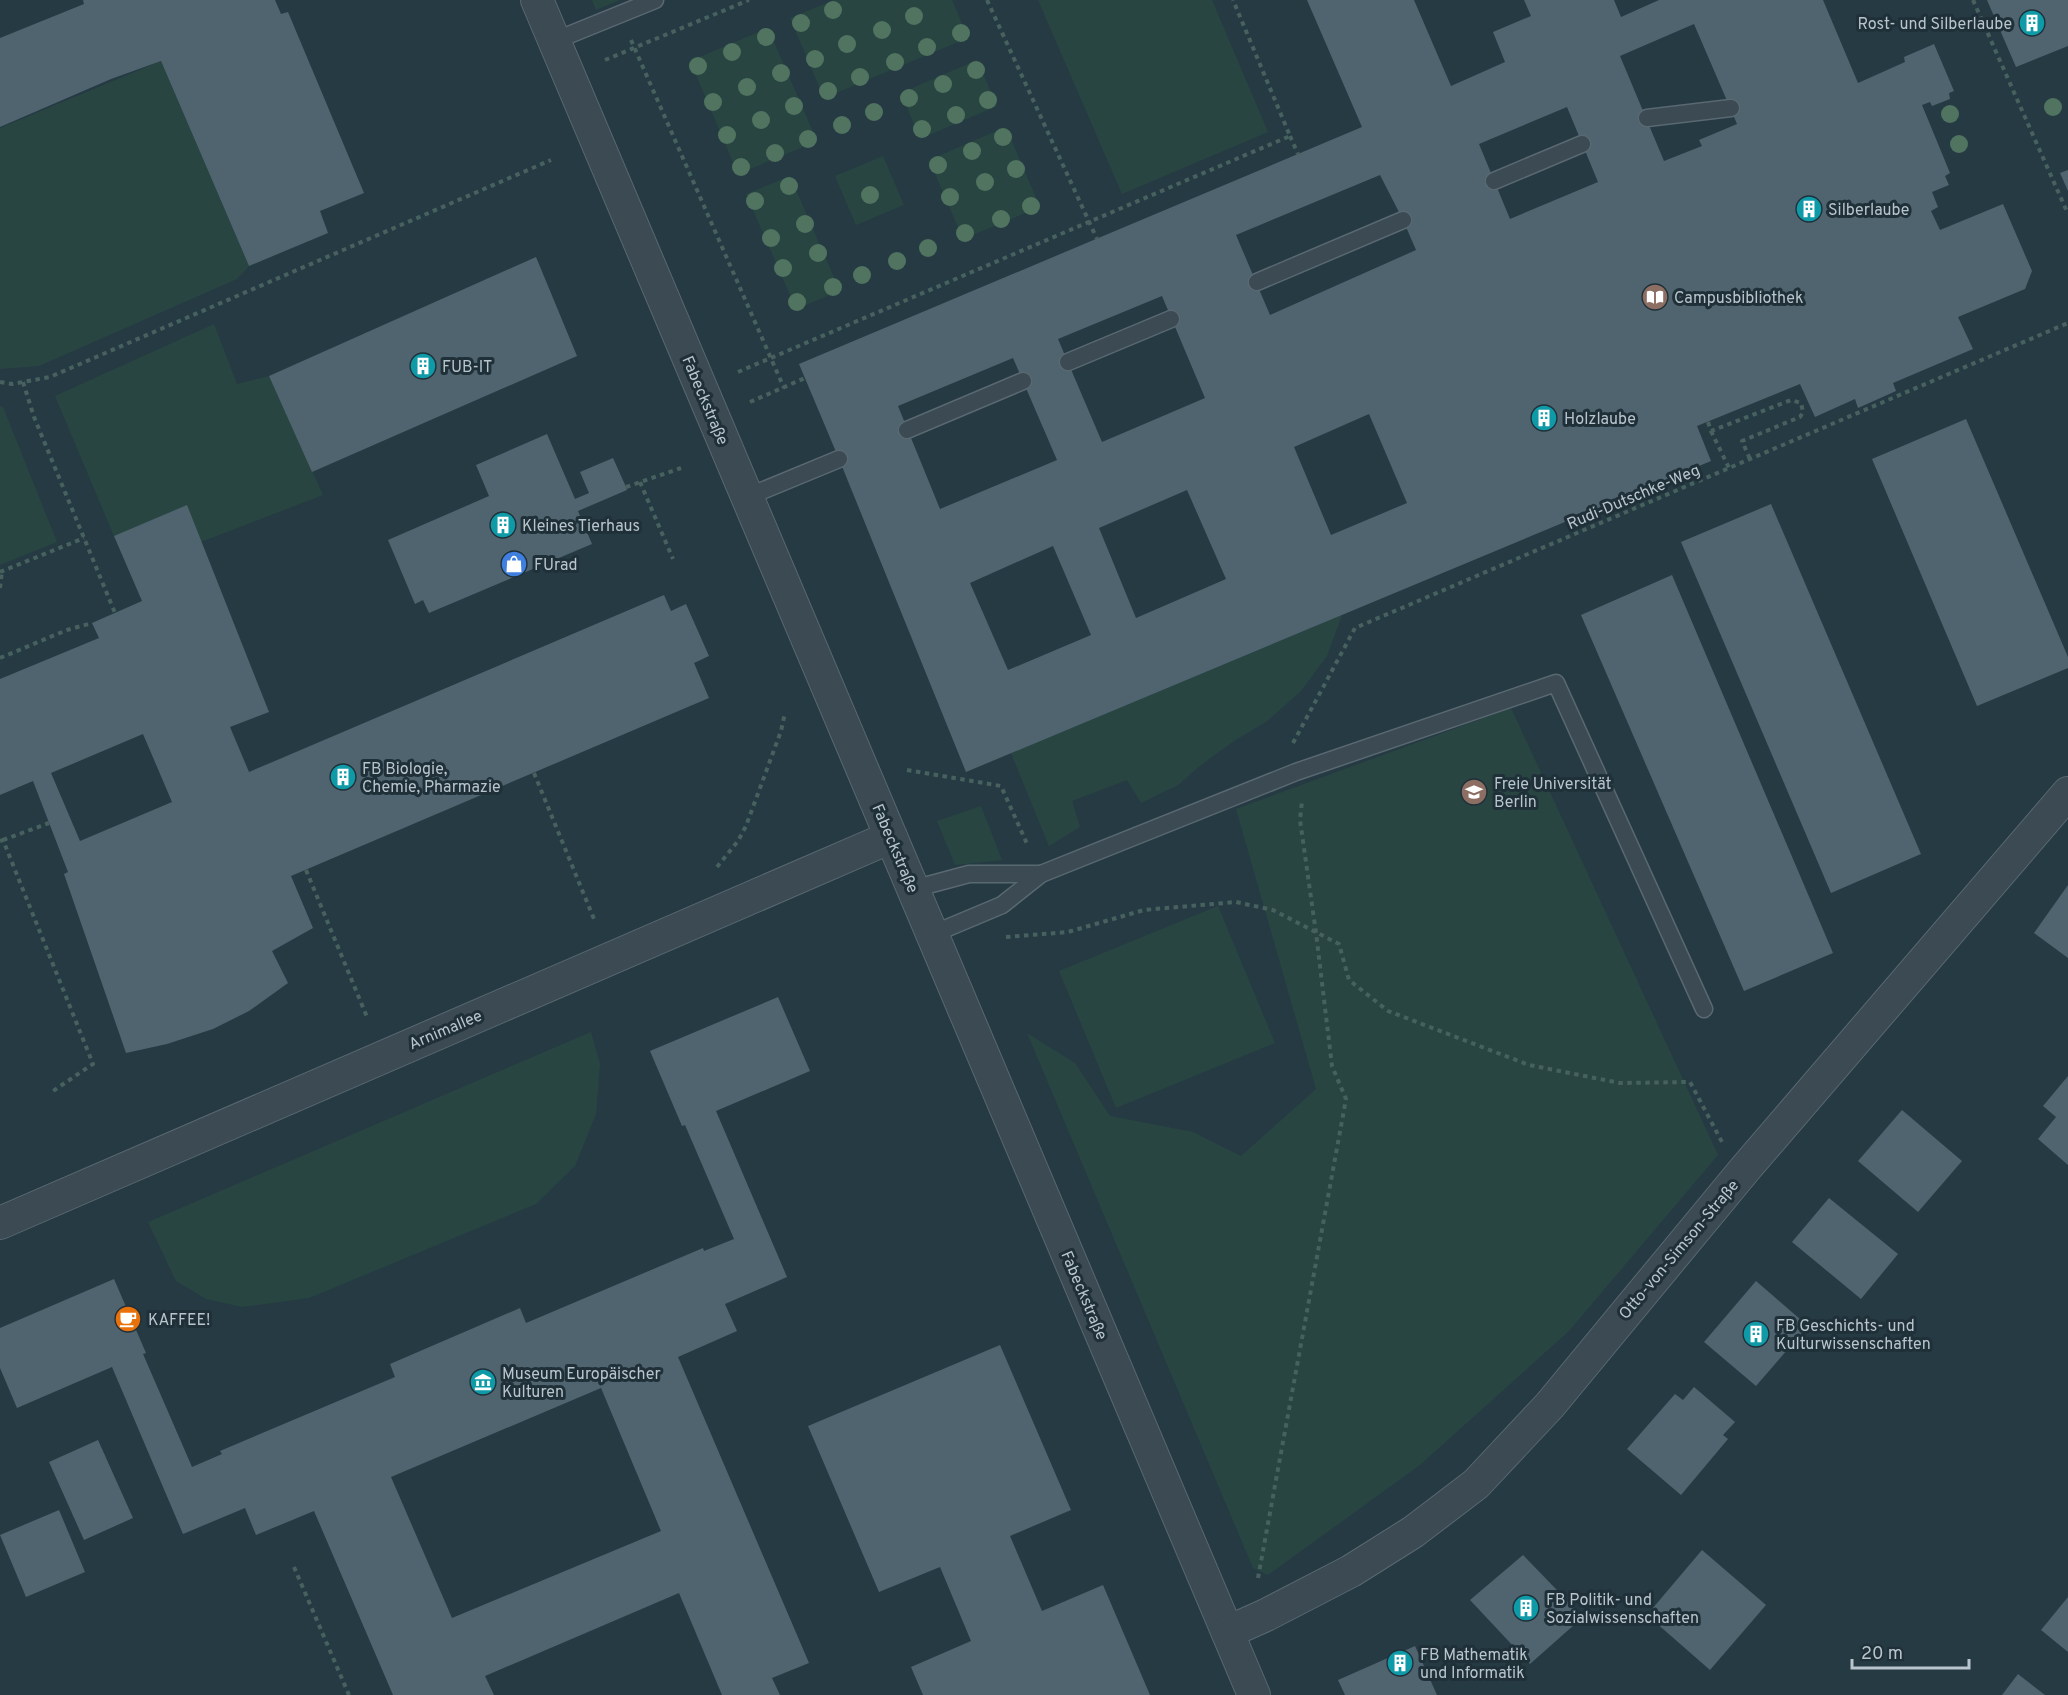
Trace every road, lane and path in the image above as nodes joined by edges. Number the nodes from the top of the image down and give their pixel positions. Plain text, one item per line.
1 (537, 0) edge
2 (655, 0) edge
3 (749, 0) edge
4 (987, 0) edge
5 (1233, 0) edge
6 (1973, 0) edge
7 (620, 14) junction
8 (554, 41) junction
9 (635, 48) junction
10 (605, 60) dead end
11 (1731, 108) dead end
12 (1647, 118) dead end
13 (1290, 136) junction
14 (1582, 144) dead end
15 (1298, 154) dead end
16 (551, 160) dead end
17 (1494, 181) dead end
18 (2068, 214) edge
19 (1403, 220) dead end
20 (1089, 221) junction
21 (1097, 238) dead end
22 (1257, 282) dead end
23 (1172, 319) dead end
24 (2068, 323) edge
25 (772, 359) junction
26 (1068, 362) dead end
27 (738, 372) dead end
28 (805, 378) dead end
29 (1023, 381) dead end
30 (0, 382) edge
31 (23, 382) junction
32 (784, 388) junction
33 (750, 402) dead end
34 (1708, 422) dead end
35 (907, 430) dead end
36 (1711, 431) junction
37 (839, 459) dead end
38 (1750, 459) junction
39 (681, 468) dead end
40 (1729, 468) junction
41 (640, 482) junction
42 (626, 487) dead end
43 (747, 497) junction
44 (84, 538) junction
45 (672, 559) dead end
46 (1, 572) edge
47 (0, 588) edge
48 (115, 613) dead end
49 (92, 623) dead end
50 (0, 658) edge
51 (785, 713) dead end
52 (907, 770) dead end
53 (1296, 772) junction
54 (534, 773) dead end
55 (2068, 793) edge
56 (49, 824) dead end
57 (891, 837) junction
58 (2, 840) edge
59 (717, 867) dead end
60 (306, 870) dead end
61 (1041, 874) junction
62 (913, 890) junction
63 (594, 919) dead end
64 (1316, 933) junction
65 (933, 934) junction
66 (1001, 937) dead end
67 (1704, 1009) dead end
68 (367, 1017) dead end
69 (50, 1093) dead end
70 (1725, 1148) dead end
71 (0, 1222) edge
72 (1261, 1562) dead end
73 (294, 1568) dead end
74 (1228, 1632) junction
75 (349, 1695) edge
76 (1254, 1695) edge

1 - 8 street, Fabeckstraße
2 - 7 lane
3 - 9 path
4 - 20 path
5 - 13 path
6 - 18 path
7 - 8 lane
7 - 9 path
8 - 43 street, Fabeckstraße
9 - 10 path
9 - 25 path
11 - 12 lane
13 - 15 path
13 - 20 path
14 - 17 lane
16 - 31 path
19 - 22 lane
20 - 21 path
20 - 25 path
23 - 26 lane
24 - 38 path, Rudi-Dutschke-Weg
25 - 27 path
25 - 32 path
28 - 32 path
29 - 35 lane
30 - 31 path
31 - 44 path
32 - 33 path
34 - 36 path
36 - 38 path
36 - 40 path
37 - 43 lane
38 - 40 path, Rudi-Dutschke-Weg
39 - 41 path
40 - 53 path, Rudi-Dutschke-Weg
41 - 42 path
41 - 45 path
43 - 57 street, Fabeckstraße
44 - 46 path
44 - 48 path
46 - 47 path
49 - 50 path
51 - 59 path
52 - 61 path
53 - 61 lane
53 - 64 path, Rudi-Dutschke-Weg
53 - 67 lane
54 - 63 path
55 - 74 street, Otto-von-Simson-Straße
56 - 58 path
57 - 62 street, Fabeckstraße
57 - 71 street, Arnimallee
58 - 69 path
60 - 68 path
61 - 62 lane
61 - 65 lane
62 - 65 street, Fabeckstraße
64 - 66 path
64 - 70 path
64 - 72 path, Rudi-Dutschke-Weg
65 - 74 street, Fabeckstraße
73 - 75 path
74 - 76 street, Fabeckstraße

